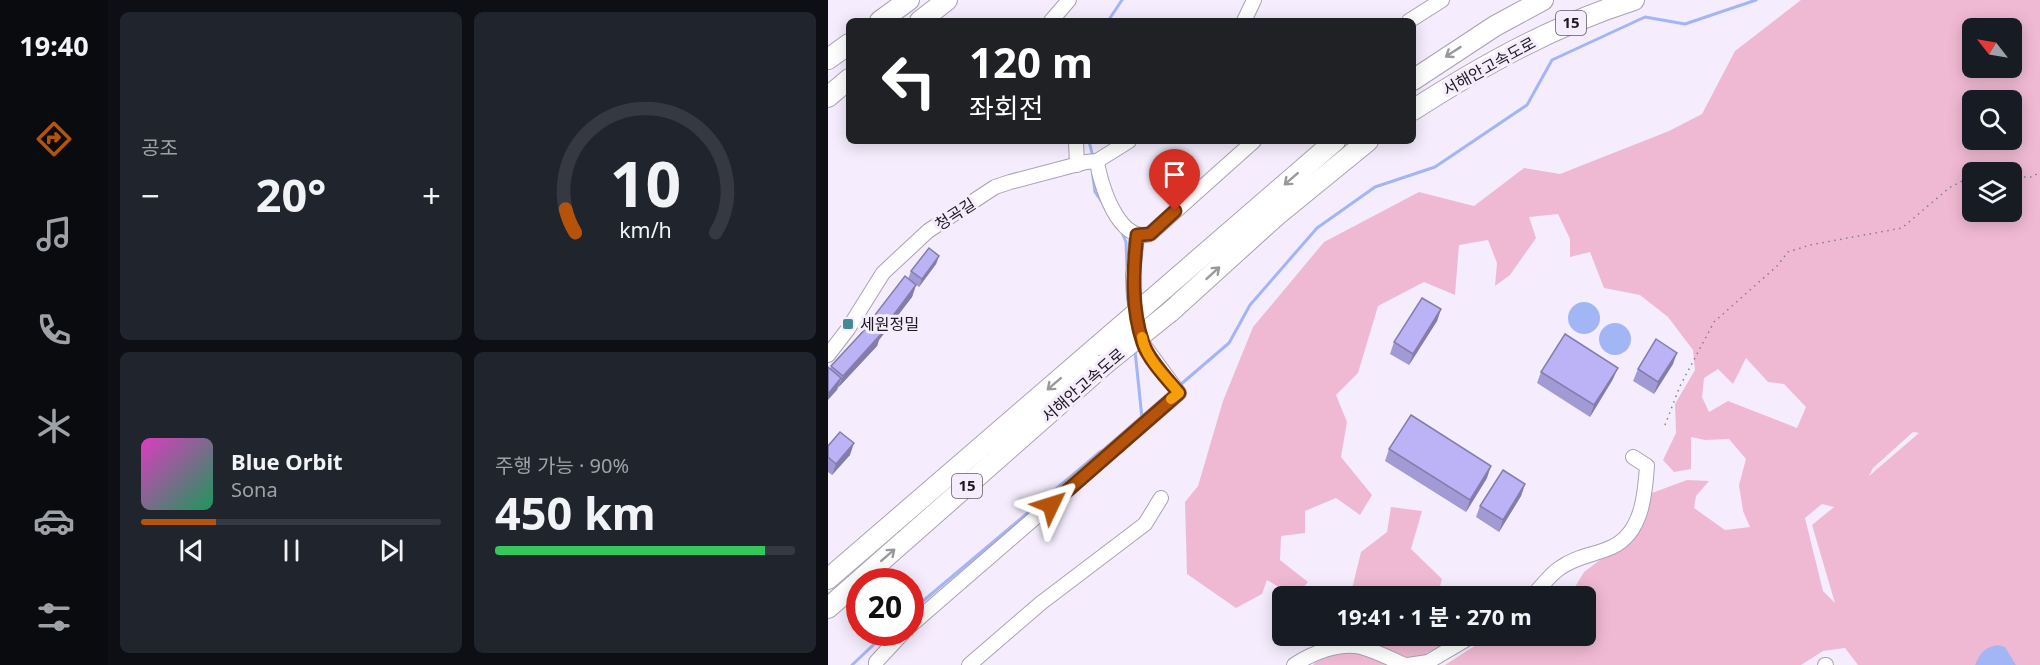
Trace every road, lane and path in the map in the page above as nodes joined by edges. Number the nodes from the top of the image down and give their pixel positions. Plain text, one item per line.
1 (909, 0) edge
2 (947, 0) edge
3 (1069, 0) edge
4 (1254, 0) edge
5 (1442, 0) edge
6 (1543, 0) edge
7 (1634, 0) edge
8 (884, 18) edge
9 (924, 18) edge
10 (1054, 18) edge
11 (1245, 18) edge
12 (1415, 18) edge
13 (846, 46) edge
14 (828, 59) edge
15 (1416, 78) edge
16 (846, 82) edge
17 (828, 97) edge
18 (1416, 108) edge
19 (1076, 144) edge
20 (1124, 144) edge
21 (1251, 144) edge
22 (1332, 144) edge
23 (1364, 144) edge
24 (1097, 161) junction
25 (1077, 165) junction
26 (2040, 172) edge
27 (2022, 177) edge
28 (1962, 181) edge
29 (1137, 235) junction
30 (828, 355) edge
31 (1665, 425) dead end
32 (1633, 457) dead end
33 (1161, 498) dead end
34 (828, 579) edge
35 (1542, 586) edge
36 (828, 608) edge
37 (924, 614) edge
38 (891, 646) edge
39 (1455, 646) edge
40 (876, 665) edge
41 (969, 665) edge
42 (1294, 665) edge
43 (1406, 665) edge

1 - 8 highway
2 - 9 highway
3 - 10 street
4 - 11 street
5 - 12 street
6 -> 15 highway, 서해안고속도로 / 15
7 - 18 highway, 서해안고속도로 / 15
13 - 14 highway
16 - 17 highway
19 - 25 street
20 - 24 street, 청곡길
21 - 29 street
22 -> 34 highway, 서해안고속도로 / 15, bridge
36 -> 23 highway, 서해안고속도로 / 15, bridge
24 - 25 street, 청곡길
24 - 29 street
25 - 30 street, 청곡길
26 - 27 path
28 - 31 path
29 - 37 street
32 - 35 street
33 - 41 street
38 - 40 street
39 - 43 street
42 - 43 street

